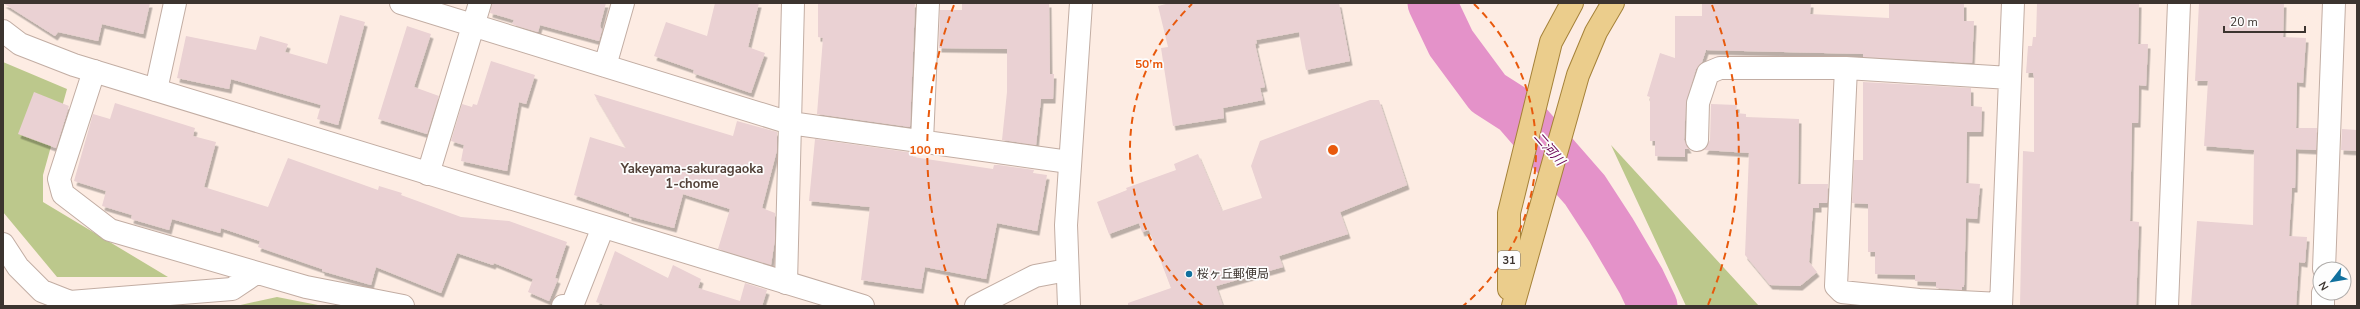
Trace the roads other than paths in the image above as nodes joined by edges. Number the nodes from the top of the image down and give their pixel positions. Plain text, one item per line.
1 (175, 3) edge
2 (400, 3) edge
3 (480, 3) edge
4 (624, 3) edge
5 (793, 3) edge
6 (928, 3) edge
7 (1081, 3) edge
8 (1613, 3) edge
9 (2013, 3) edge
10 (2179, 3) edge
11 (2334, 3) edge
12 (1570, 4) edge
13 (473, 25) junction
14 (3, 31) edge
15 (605, 66) junction
16 (1846, 68) junction
17 (94, 71) junction
18 (2010, 78) junction
19 (156, 90) junction
20 (790, 123) junction
21 (1697, 140) dead end
22 (922, 141) junction
23 (1069, 162) junction
24 (428, 174) junction
25 (603, 227) junction
26 (3, 244) edge
27 (2324, 261) edge
28 (1067, 270) junction
29 (256, 273) junction
30 (786, 283) junction
31 (2001, 305) edge
32 (403, 306) edge
33 (563, 306) edge
34 (862, 306) edge
35 (976, 306) edge
36 (1069, 306) edge
37 (1509, 306) edge
38 (1513, 306) edge
39 (2167, 306) edge

1 - 19 street
2 - 13 street
3 - 13 street
4 - 15 street
5 - 20 street
6 - 22 street
7 - 23 street
8 - 38 main road, 31
9 - 18 street
10 - 39 street
11 - 27 street
12 - 37 main road, 31
13 - 15 street
13 - 24 street
14 - 17 street
15 - 20 street
16 - 18 street
16 - 21 street
16 - 31 street
17 - 19 street
17 - 29 street
18 - 31 street
19 - 24 street
20 - 22 street
20 - 30 street
22 - 23 street
23 - 28 street
24 - 25 street
25 - 30 street
25 - 33 street
26 - 29 street
28 - 35 street
28 - 36 street
29 - 32 street
30 - 34 street

